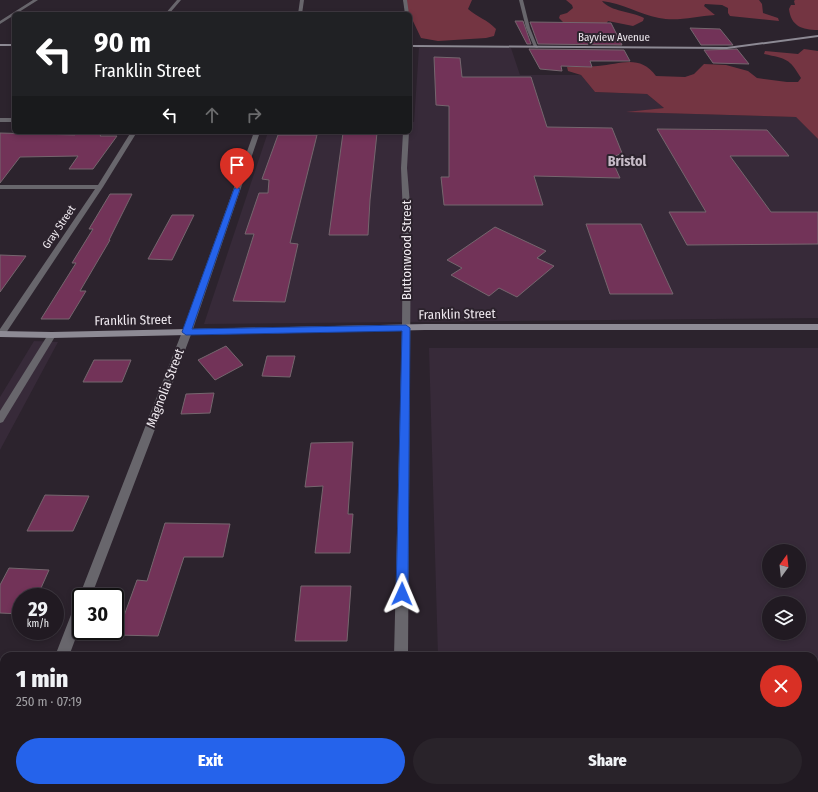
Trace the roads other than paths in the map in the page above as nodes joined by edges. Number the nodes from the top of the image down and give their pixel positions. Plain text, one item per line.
1 (36, 0) edge
2 (179, 0) edge
3 (302, 0) edge
4 (405, 0) edge
5 (521, 0) edge
6 (17, 12) edge
7 (169, 12) edge
8 (300, 12) edge
9 (407, 12) edge
10 (12, 15) edge
11 (0, 23) edge
12 (818, 36) edge
13 (0, 45) edge
14 (12, 45) edge
15 (412, 46) edge
16 (536, 47) junction
17 (0, 120) edge
18 (12, 120) edge
19 (133, 134) edge
20 (256, 134) edge
21 (406, 134) edge
22 (0, 187) edge
23 (100, 187) junction
24 (818, 327) edge
25 (406, 328) junction
26 (186, 332) junction
27 (1, 334) edge
28 (52, 335) junction
29 (0, 419) edge
30 (88, 588) edge
31 (72, 630) edge
32 (64, 652) edge
33 (402, 652) edge

1 - 6 street
2 - 7 street
3 - 8 street
4 - 9 street
5 - 16 street
10 - 11 street
12 - 16 main road, Bayview Avenue
13 - 14 main road
15 - 16 main road, Bayview Avenue
17 - 18 street
19 - 23 street, Gray Street
20 - 26 street, Magnolia Street
21 - 25 street, Buttonwood Street
22 - 23 street
23 - 27 street, Gray Street
24 - 25 main road, Franklin Street
25 - 26 main road, Franklin Street
25 - 33 street, Buttonwood Street
26 - 28 main road, Franklin Street
26 - 30 street, Magnolia Street
27 - 28 main road, Franklin Street
28 - 29 lane
31 - 32 street

